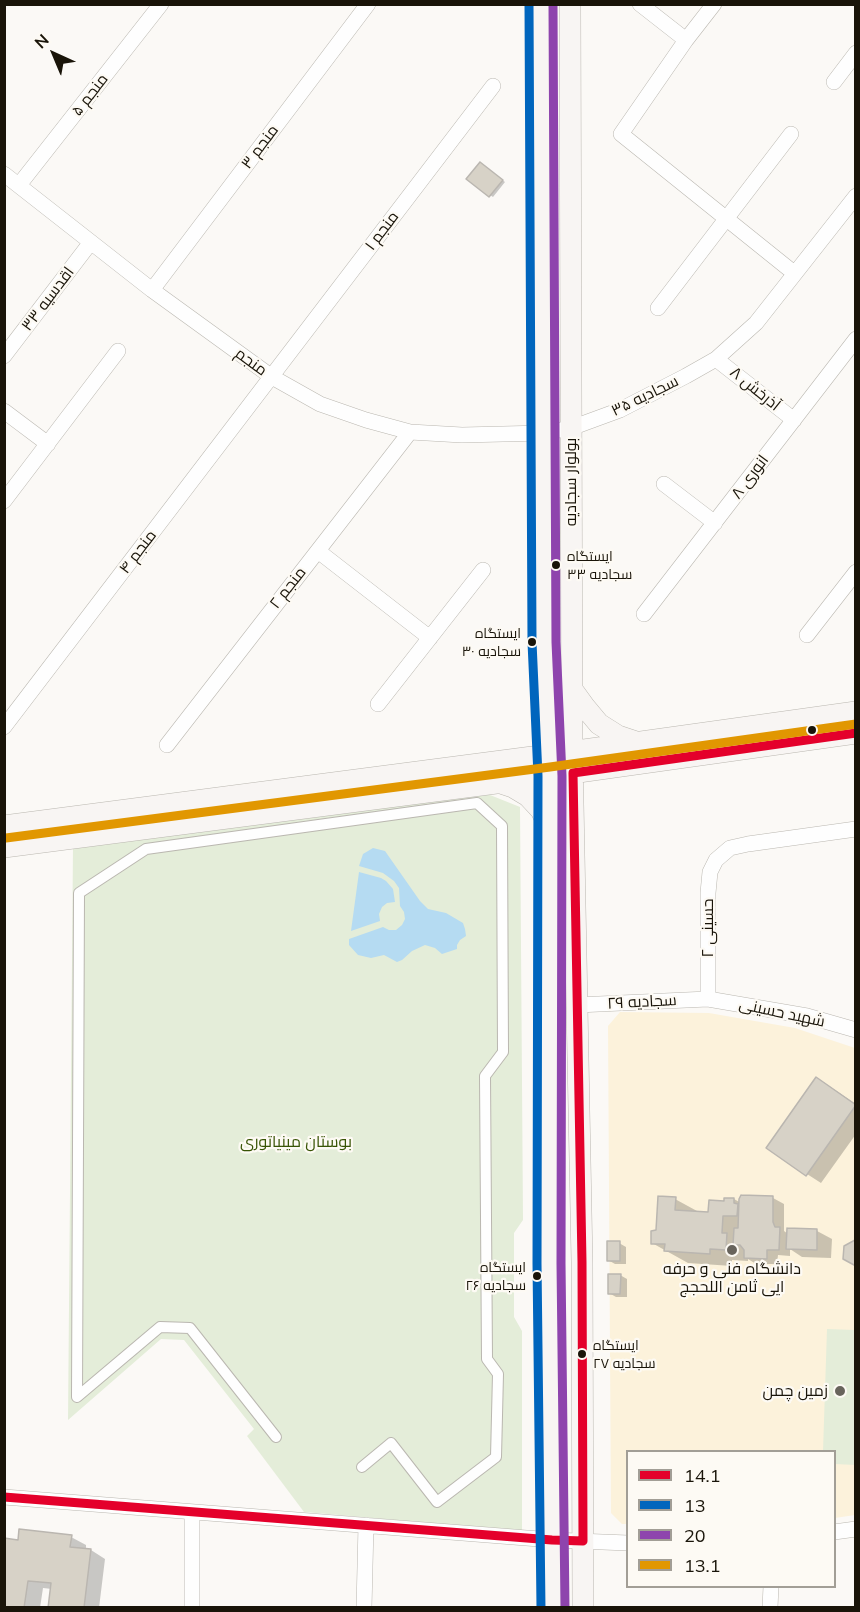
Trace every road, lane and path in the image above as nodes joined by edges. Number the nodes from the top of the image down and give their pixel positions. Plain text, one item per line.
1 (160, 4) edge
2 (368, 4) edge
3 (541, 4) edge
4 (570, 4) edge
5 (640, 4) edge
6 (714, 4) edge
7 (686, 40) junction
8 (855, 53) edge
9 (834, 82) dead end
10 (493, 86) dead end
11 (791, 134) dead end
12 (4, 174) edge
13 (19, 185) junction
14 (855, 196) edge
15 (726, 219) junction
16 (91, 242) junction
17 (794, 273) junction
18 (152, 290) junction
19 (658, 308) dead end
20 (855, 339) edge
21 (118, 351) dead end
22 (4, 356) edge
23 (716, 359) junction
24 (272, 377) junction
25 (4, 411) edge
26 (794, 420) junction
27 (571, 428) junction
28 (410, 432) junction
29 (544, 433) junction
30 (48, 444) junction
31 (664, 484) dead end
32 (4, 501) edge
33 (715, 523) junction
34 (318, 550) junction
35 (483, 570) dead end
36 (855, 572) edge
37 (644, 614) dead end
38 (807, 635) dead end
39 (430, 638) junction
40 (571, 688) junction
41 (378, 704) dead end
42 (855, 712) edge
43 (4, 727) edge
44 (855, 733) edge
45 (637, 743) junction
46 (167, 745) dead end
47 (572, 752) junction
48 (548, 755) junction
49 (573, 773) junction
50 (550, 776) junction
51 (500, 783) junction
52 (4, 826) edge
53 (549, 827) junction
54 (855, 829) edge
55 (4, 847) edge
56 (708, 999) junction
57 (577, 1005) junction
58 (855, 1030) edge
59 (276, 1437) dead end
60 (362, 1467) dead end
61 (4, 1497) edge
62 (192, 1512) junction
63 (366, 1526) junction
64 (855, 1529) edge
65 (836, 1532) edge
66 (552, 1540) junction
67 (583, 1541) junction
68 (626, 1543) edge
69 (771, 1588) edge
70 (192, 1608) edge
71 (364, 1608) edge
72 (553, 1608) edge
73 (583, 1608) edge
74 (770, 1608) edge

1 - 13 street, منجم ۵
2 - 18 street, منجم ۳
3 - 29 main road, بولوار سجادیه
4 - 27 main road, بولوار سجادیه
5 - 7 street
6 - 7 street
7 - 15 street
8 - 9 street
10 - 24 street, منجم ۱
11 - 15 street
12 - 13 street, منجم
13 - 16 street, منجم
14 - 17 street, سجادیه ۳۵
15 - 17 street
15 - 19 street
16 - 18 street, منجم
16 - 22 street, اقدسیه ۳۳
17 - 23 street, سجادیه ۳۵
18 - 24 street, منجم
20 - 26 street, انوری ۸
21 - 30 street
23 - 26 street, آذرخش ۸
23 - 27 street, سجادیه ۳۵
24 - 28 street, منجم
24 - 43 street, منجم ۴
25 - 30 street
26 - 33 street, انوری ۸
27 - 29 street, سجادیه ۳۵
27 - 40 main road, بولوار سجادیه
28 - 29 street, منجم
28 - 34 street, منجم ۲
29 - 48 main road, بولوار سجادیه
30 - 32 street
31 - 33 street
33 - 37 street, انوری ۸
34 - 39 street
34 - 46 street, منجم ۲
35 - 39 street
36 - 38 street
39 - 41 street
40 - 45 main road
40 - 47 main road, بولوار سجادیه
42 - 45 main road
44 - 49 main road
45 - 47 main road
47 - 48 main road
47 - 49 main road, بولوار سجادیه
48 - 50 main road, بولوار سجادیه
48 - 52 main road
49 - 50 main road
49 - 57 main road, بولوار سجادیه
50 - 51 main road
50 - 53 main road, بولوار سجادیه
51 - 53 main road
51 - 55 main road
53 - 66 main road, بولوار سجادیه
54 - 56 street, حسینی ۲
56 - 57 street, سجادیه ۲۹
56 - 58 street, شهید حسینی
57 - 67 main road, بولوار سجادیه
59 - 60 street
61 - 62 street
62 - 63 street
62 - 70 street
63 - 66 street
63 - 71 street
64 - 65 street
66 - 67 street
66 - 72 main road, بولوار سجادیه
67 - 68 street
67 - 73 main road, بولوار سجادیه
69 - 74 street

